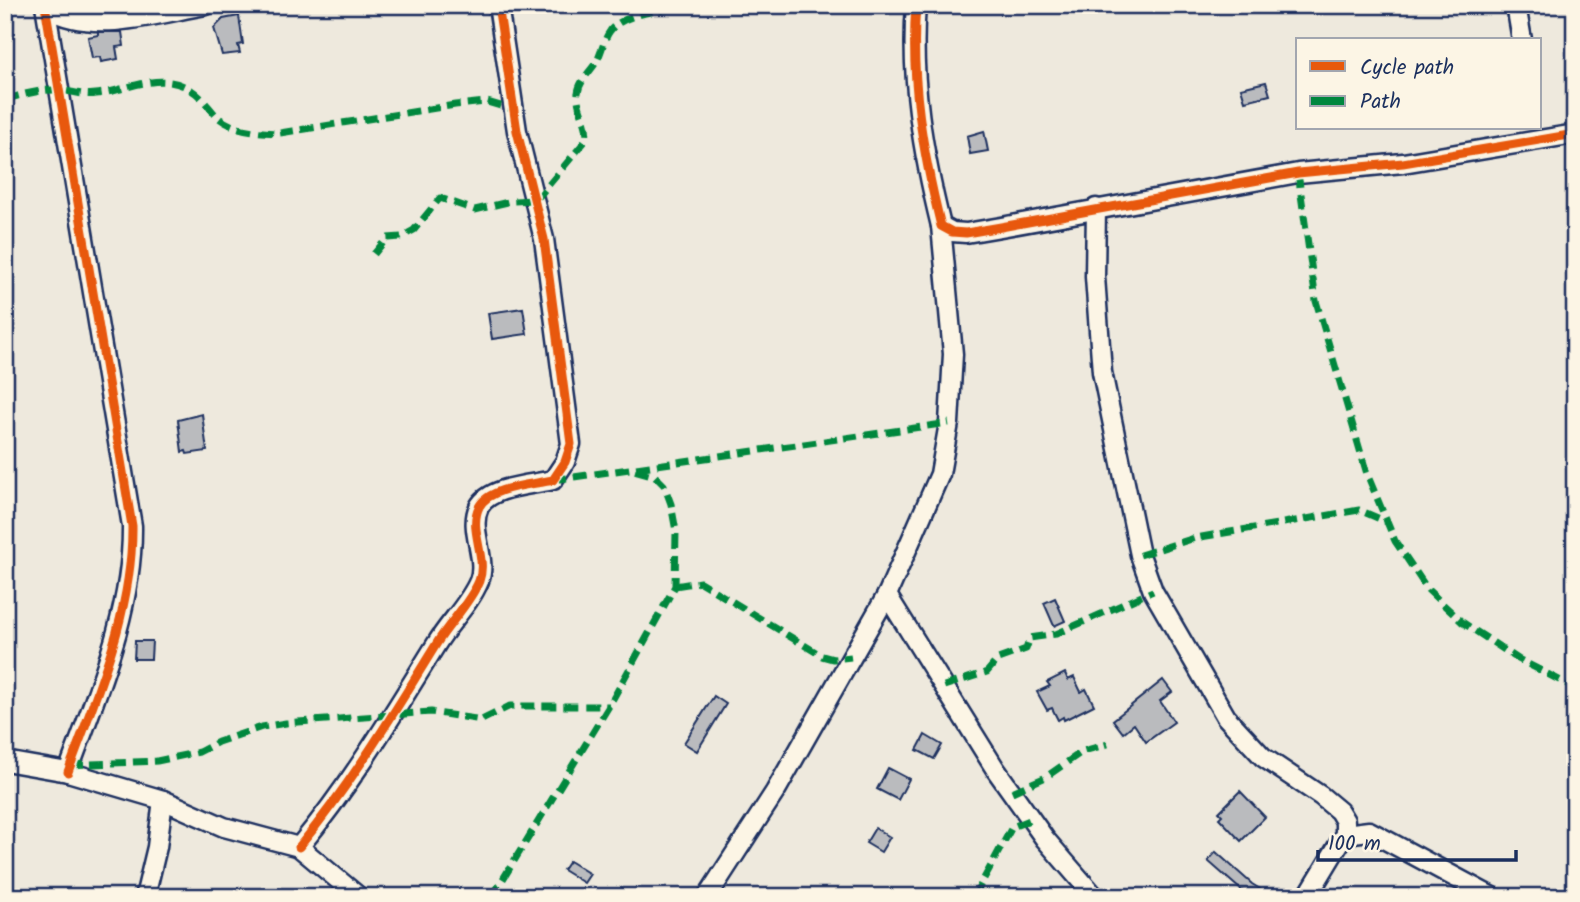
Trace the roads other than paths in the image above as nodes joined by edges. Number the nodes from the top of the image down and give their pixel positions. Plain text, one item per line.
1 (206, 5) edge
2 (498, 5) edge
3 (915, 5) edge
4 (1516, 5) edge
5 (46, 6) edge
6 (1522, 38) edge
7 (1542, 132) edge
8 (1575, 134) edge
9 (1096, 208) junction
10 (941, 226) junction
11 (887, 595) junction
12 (5, 761) edge
13 (68, 772) junction
14 (163, 800) junction
15 (1345, 834) junction
16 (299, 847) junction
17 (145, 897) edge
18 (359, 897) edge
19 (707, 897) edge
20 (1095, 897) edge
21 (1307, 897) edge
22 (1492, 897) edge

1 - 5 street
2 - 16 street
3 - 10 street
4 - 6 street
5 - 13 street
7 - 8 street
7 - 9 street
9 - 10 street
9 - 15 street
10 - 11 street
11 - 19 street
11 - 20 street
12 - 13 street
13 - 14 street
14 - 16 street
14 - 17 street
15 - 21 street
15 - 22 street
16 - 18 street

